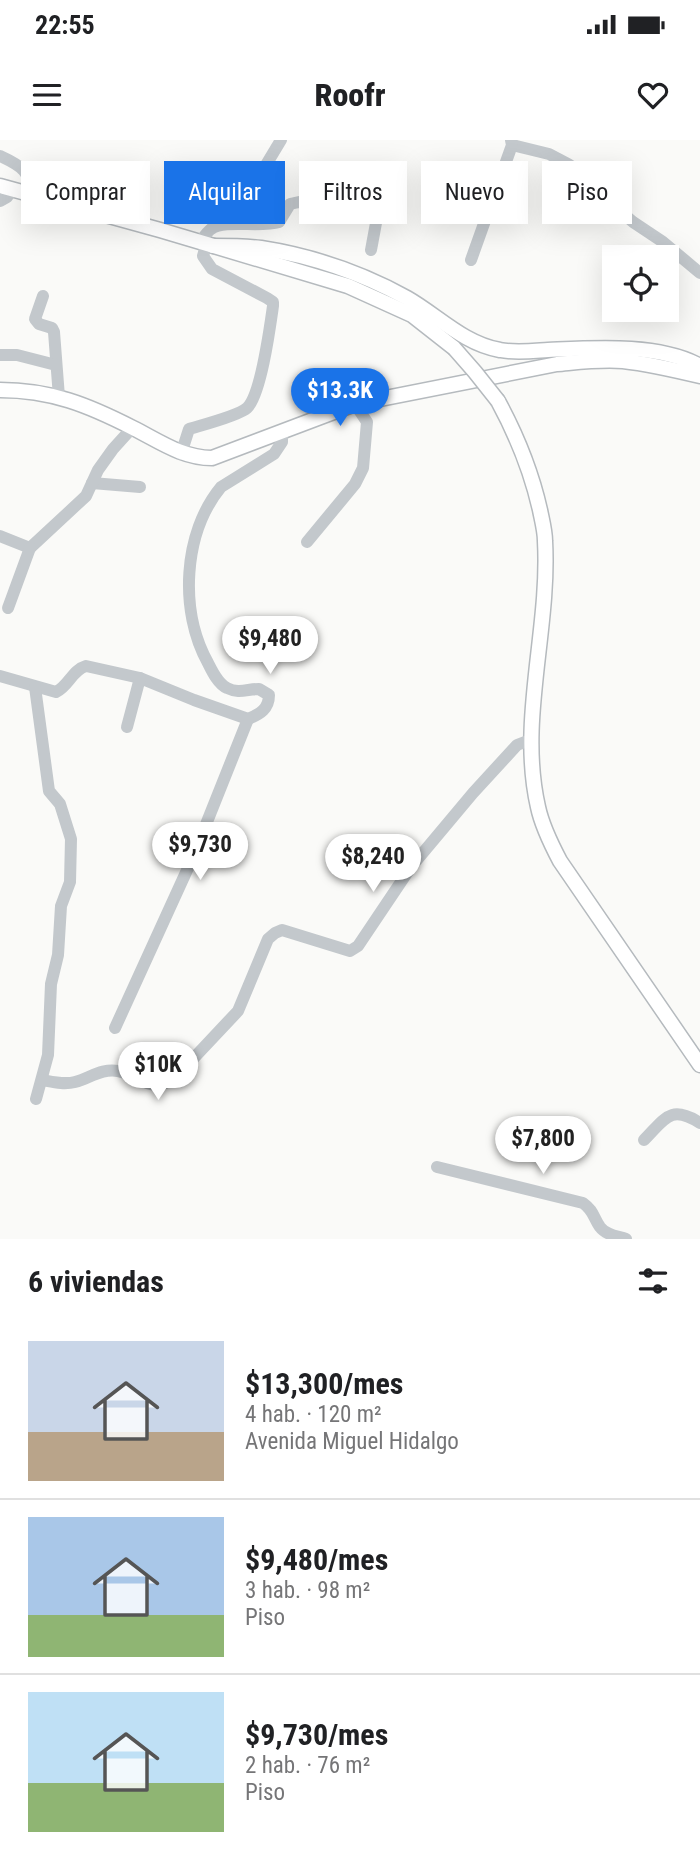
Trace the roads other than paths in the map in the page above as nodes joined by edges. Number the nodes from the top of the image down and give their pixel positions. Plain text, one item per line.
1 (280, 140) edge
2 (512, 142) edge
3 (0, 156) edge
4 (267, 161) edge
5 (21, 168) edge
6 (6, 188) edge
7 (0, 201) edge
8 (285, 212) edge
9 (136, 224) edge
10 (238, 224) joint
11 (264, 224) edge
12 (207, 244) junction
13 (371, 250) dead end
14 (471, 260) dead end
15 (700, 273) edge
16 (43, 296) dead end
17 (0, 355) edge
18 (56, 365) junction
19 (700, 366) edge
20 (700, 376) edge
21 (0, 390) edge
22 (59, 397) junction
23 (355, 404) junction
24 (132, 428) junction
25 (282, 431) junction
26 (181, 454) junction
27 (92, 483) junction
28 (139, 487) dead end
29 (0, 536) edge
30 (307, 542) dead end
31 (30, 548) junction
32 (8, 608) dead end
33 (0, 676) edge
34 (140, 678) junction
35 (36, 687) junction
36 (248, 719) junction
37 (127, 727) dead end
38 (530, 740) junction
39 (115, 1028) dead end
40 (700, 1065) edge
41 (42, 1080) junction
42 (36, 1098) dead end
43 (700, 1123) edge
44 (644, 1140) dead end
45 (437, 1167) dead end
46 (626, 1239) edge

1 - 4 street
2 - 14 street
2 - 15 street
3 - 5 street
6 - 7 street
8 - 13 street
9 - 12 main road
10 - 11 street
10 - 12 street
12 - 19 main road
12 - 26 street
12 - 38 main road, bridge
16 - 18 street
17 - 18 street
18 - 22 street
20 - 23 main road
21 - 22 main road
22 - 24 main road
23 - 25 main road
23 - 30 street
24 - 26 main road
24 - 27 street
25 - 26 main road
25 - 36 street
27 - 28 street
27 - 31 street
29 - 31 street
31 - 32 street
33 - 35 street
34 - 35 street
34 - 36 street
34 - 37 street
35 - 41 street
36 - 39 street
38 - 40 main road
38 - 41 street
41 - 42 street
43 - 44 street
45 - 46 street

